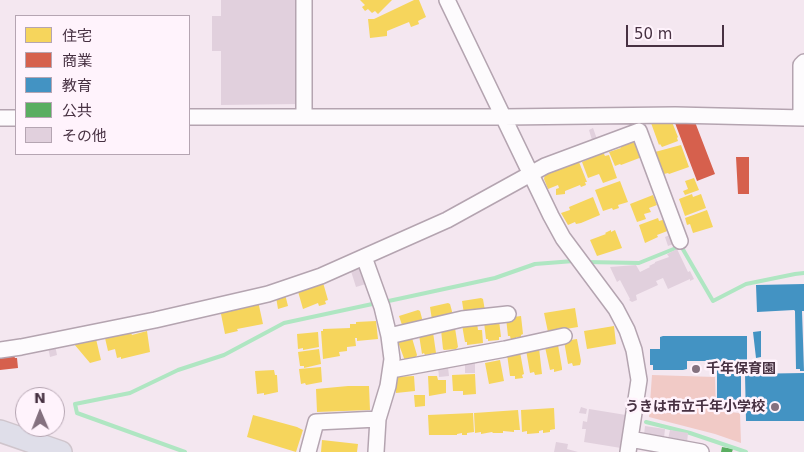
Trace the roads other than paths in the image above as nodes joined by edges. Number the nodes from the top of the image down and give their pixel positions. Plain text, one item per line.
1 (304, 0) edge
2 (447, 0) edge
3 (804, 62) edge
4 (190, 117) edge
5 (304, 117) junction
6 (0, 118) edge
7 (15, 118) edge
8 (504, 118) junction
9 (802, 118) edge
10 (530, 174) junction
11 (680, 241) dead end
12 (364, 257) junction
13 (508, 314) dead end
14 (389, 336) junction
15 (564, 336) dead end
16 (0, 350) edge
17 (391, 370) junction
18 (378, 419) junction
19 (0, 431) edge
20 (629, 446) edge
21 (61, 452) edge
22 (308, 452) edge
23 (376, 452) edge
24 (702, 452) edge

1 - 5 street
2 - 8 street
3 - 9 street
4 - 5 street
5 - 8 street
6 - 7 street
8 - 9 street
8 - 10 street
10 - 11 street
10 - 12 street
10 - 20 street
12 - 14 street
12 - 16 street
13 - 14 street
14 - 17 street
15 - 17 street
17 - 18 street
18 - 22 street
18 - 23 street
19 - 21 highway
20 - 24 street

